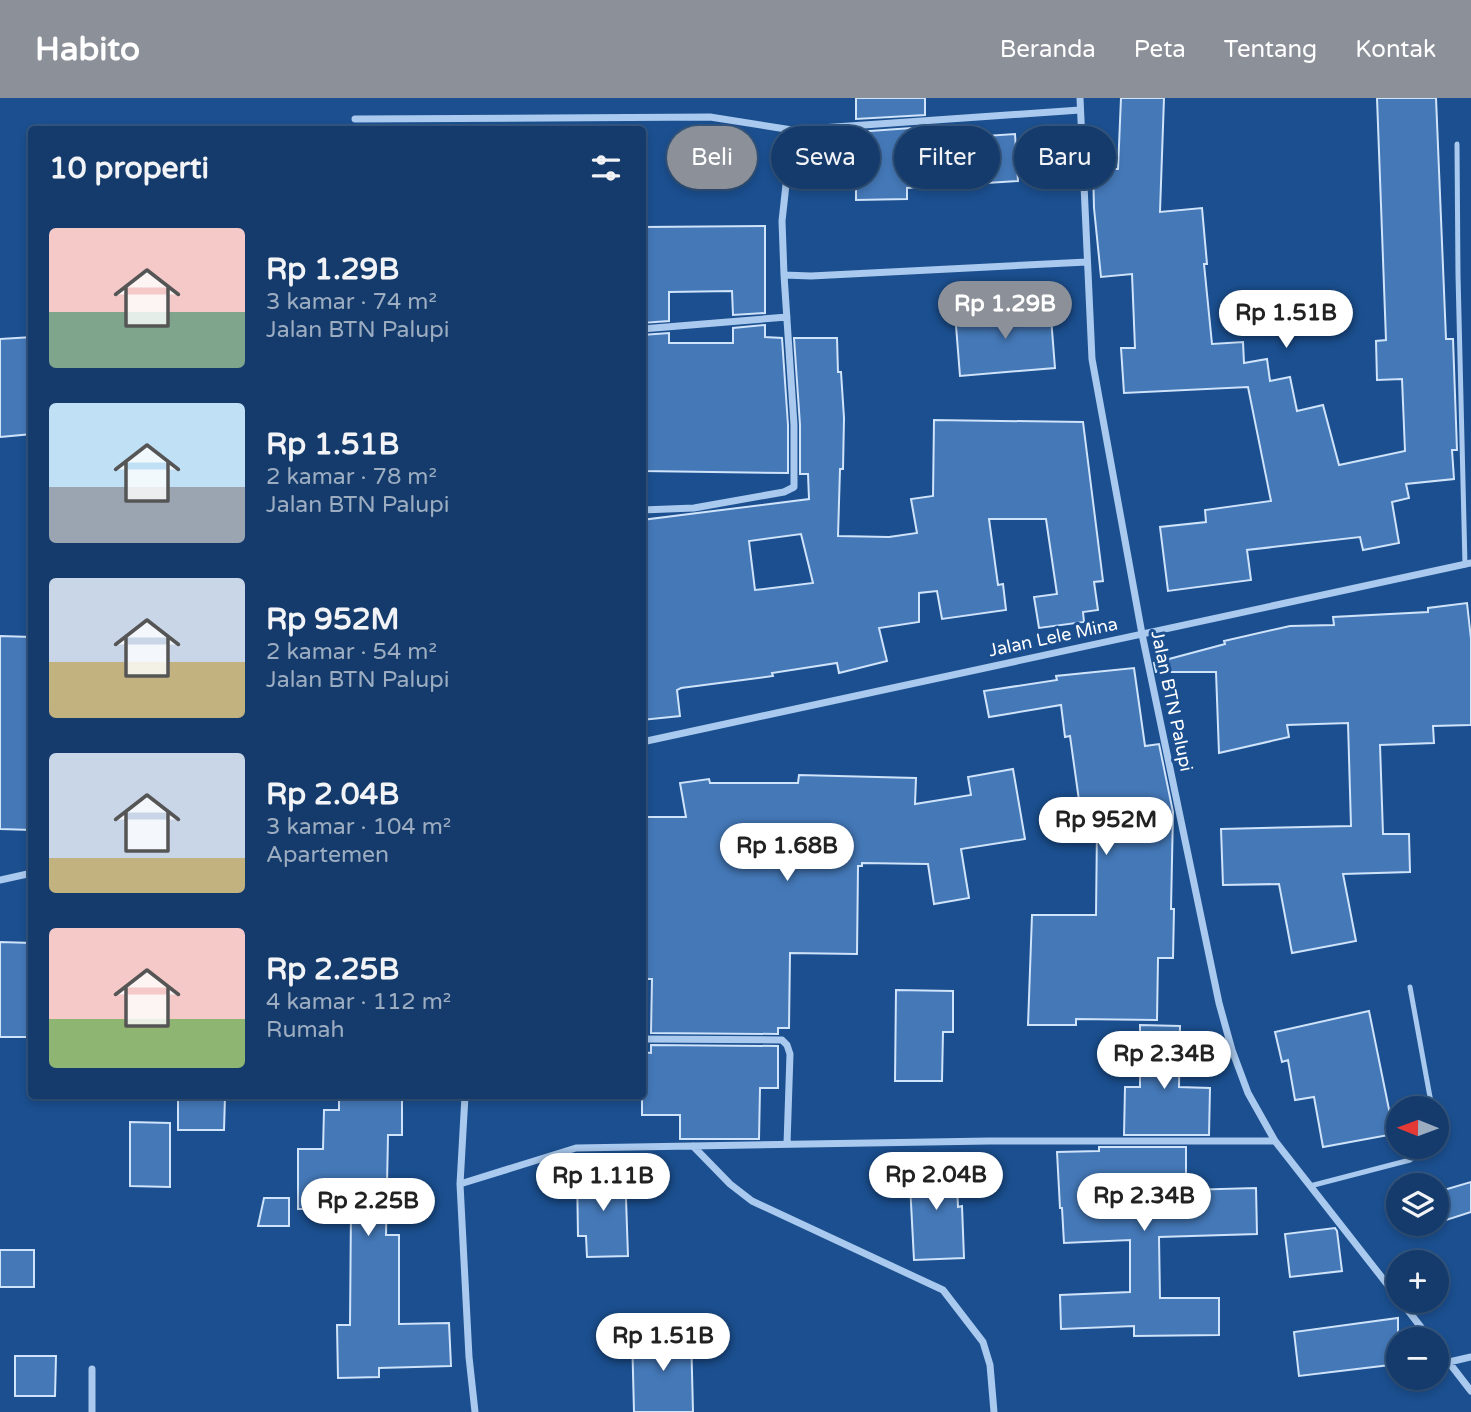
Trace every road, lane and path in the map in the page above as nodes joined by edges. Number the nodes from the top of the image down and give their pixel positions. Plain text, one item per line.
1 (1080, 98) edge
2 (1080, 110) junction
3 (355, 119) dead end
4 (850, 126) edge
5 (771, 127) edge
6 (1457, 144) dead end
7 (786, 189) edge
8 (1087, 262) junction
9 (784, 275) junction
10 (787, 317) junction
11 (646, 329) edge
12 (646, 510) edge
13 (1468, 564) edge
14 (1142, 634) junction
15 (646, 741) edge
16 (28, 874) edge
17 (0, 880) edge
18 (1410, 987) dead end
19 (646, 1039) edge
20 (1430, 1096) edge
21 (465, 1099) edge
22 (1275, 1141) junction
23 (787, 1144) junction
24 (693, 1146) junction
25 (1411, 1159) edge
26 (460, 1184) junction
27 (1310, 1185) junction
28 (1386, 1282) edge
29 (1410, 1313) edge
30 (1421, 1327) edge
31 (1471, 1357) edge
32 (1449, 1362) joint
33 (92, 1369) dead end
34 (1471, 1391) edge
35 (92, 1412) edge
36 (475, 1412) edge
37 (994, 1412) edge

1 - 2 street, Jalan BTN Palupi
2 - 4 street
2 - 8 street, Jalan BTN Palupi
3 - 5 street
6 - 13 lane
7 - 9 street
8 - 9 street
8 - 14 street, Jalan BTN Palupi
9 - 10 street
10 - 11 street
10 - 12 street
13 - 14 street, Jalan Lele Mina
14 - 15 street, Jalan Lele Mina
14 - 22 street, Jalan BTN Palupi
16 - 17 street
18 - 20 lane
19 - 23 street
21 - 26 street
22 - 23 street
22 - 27 street, Jalan BTN Palupi
23 - 24 street
24 - 26 street
24 - 37 street
25 - 27 lane
26 - 36 street
27 - 28 street, Jalan BTN Palupi
29 - 30 street, Jalan BTN Palupi
31 - 32 street
32 - 34 street
33 - 35 street

